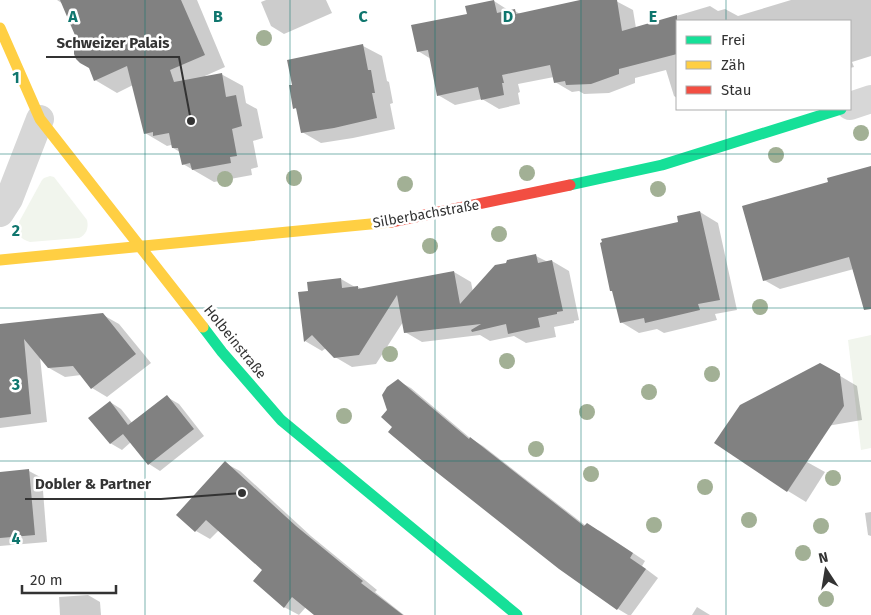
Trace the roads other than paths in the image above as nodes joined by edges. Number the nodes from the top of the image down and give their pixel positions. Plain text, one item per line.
1 (0, 28) edge
2 (871, 100) edge
3 (851, 106) edge
4 (838, 110) edge
5 (40, 119) junction
6 (0, 213) edge
7 (141, 247) junction
8 (0, 260) edge
9 (517, 615) edge

1 - 5 street, Holbeinstraße
2 - 3 street
4 - 7 street, Silberbachstraße
5 - 6 street
5 - 7 street, Holbeinstraße
7 - 8 street, Silberbachstraße
7 - 9 street, Holbeinstraße

